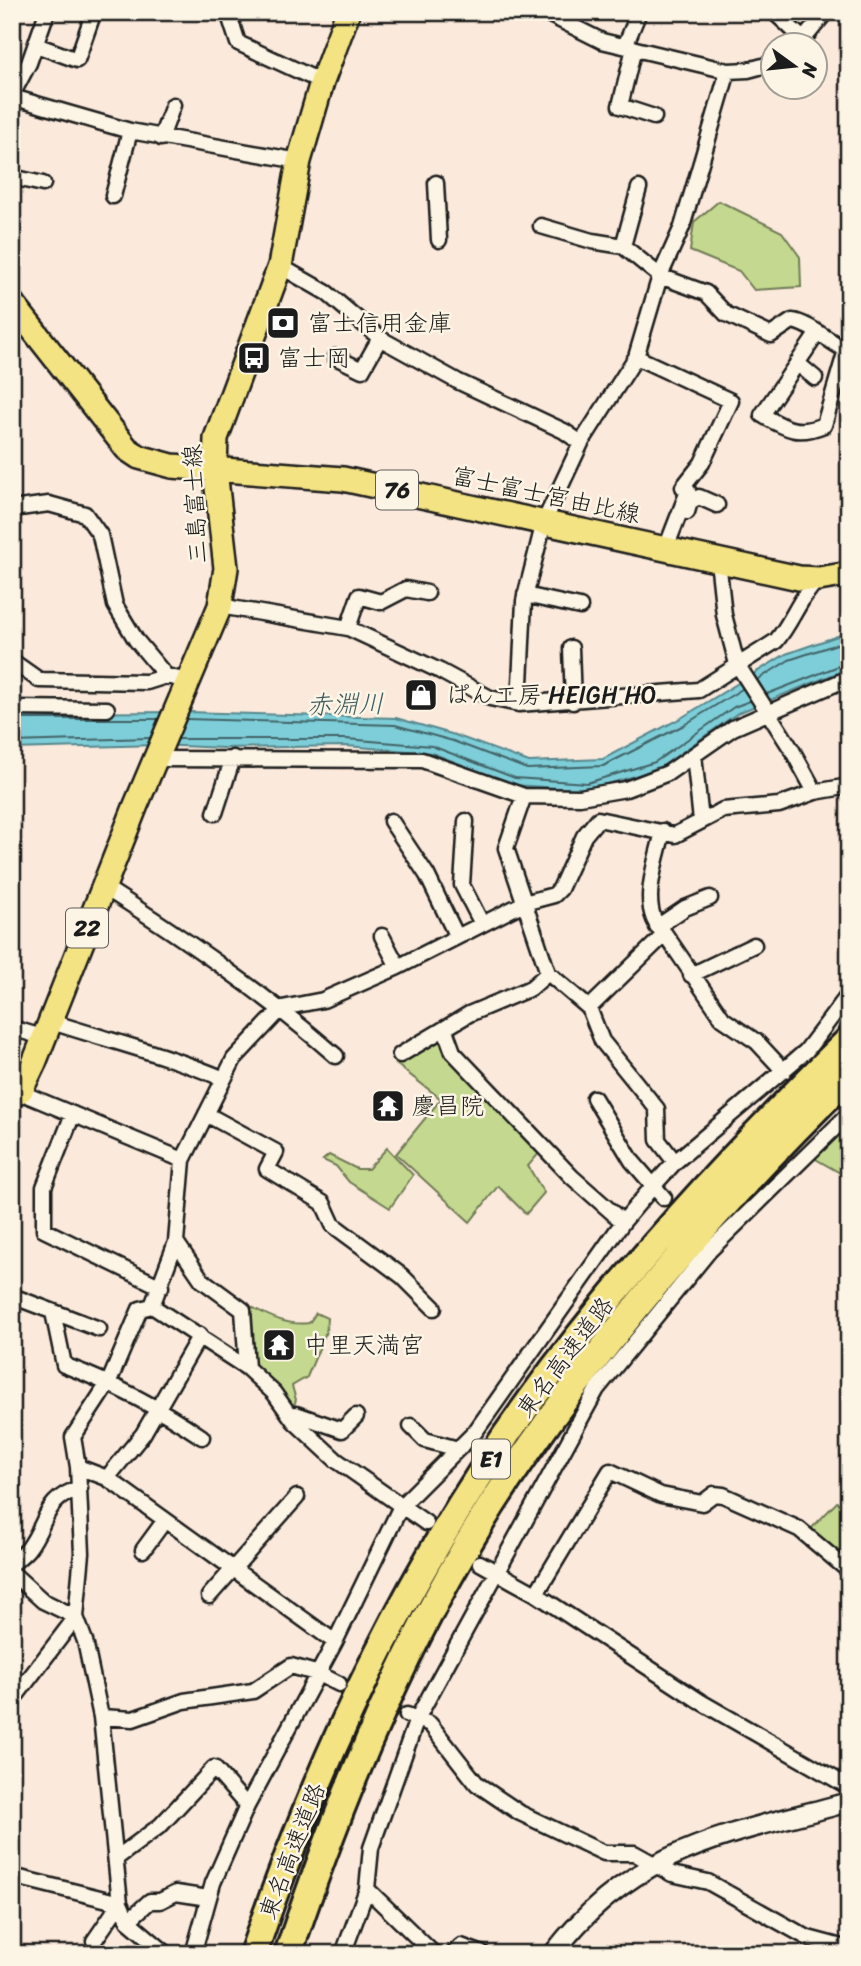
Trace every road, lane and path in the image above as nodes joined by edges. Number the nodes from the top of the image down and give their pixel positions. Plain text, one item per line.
1 (47, 12) edge
2 (228, 12) edge
3 (348, 12) edge
4 (544, 12) edge
5 (639, 12) edge
6 (774, 12) edge
7 (826, 12) edge
8 (568, 18) edge
9 (90, 20) dead end
10 (791, 32) edge
11 (810, 32) edge
12 (36, 46) junction
13 (629, 47) junction
14 (760, 67) edge
15 (728, 71) junction
16 (322, 82) junction
17 (12, 96) edge
18 (173, 105) dead end
19 (654, 117) dead end
20 (130, 131) junction
21 (161, 138) junction
22 (299, 161) junction
23 (12, 177) edge
24 (436, 183) dead end
25 (43, 184) dead end
26 (639, 188) dead end
27 (113, 196) dead end
28 (541, 226) dead end
29 (439, 240) dead end
30 (623, 246) junction
31 (280, 266) junction
32 (660, 276) junction
33 (15, 315) edge
34 (817, 334) junction
35 (380, 338) junction
36 (847, 351) edge
37 (335, 357) dead end
38 (636, 357) junction
39 (797, 363) junction
40 (816, 378) dead end
41 (581, 443) junction
42 (215, 470) junction
43 (717, 505) dead end
44 (12, 509) edge
45 (544, 522) junction
46 (671, 549) junction
47 (719, 560) junction
48 (849, 574) edge
49 (819, 579) junction
50 (428, 593) dead end
51 (526, 595) junction
52 (220, 606) junction
53 (580, 607) dead end
54 (348, 628) junction
55 (571, 648) dead end
56 (12, 661) edge
57 (737, 664) junction
58 (177, 678) junction
59 (849, 678) edge
60 (573, 702) junction
61 (519, 704) junction
62 (12, 708) edge
63 (107, 709) dead end
64 (768, 712) junction
65 (694, 755) junction
66 (156, 757) junction
67 (233, 758) junction
68 (849, 786) edge
69 (814, 792) junction
70 (524, 796) junction
71 (215, 813) dead end
72 (391, 821) dead end
73 (466, 821) dead end
74 (701, 821) junction
75 (663, 831) junction
76 (104, 887) junction
77 (710, 898) dead end
78 (524, 903) junction
79 (482, 924) junction
80 (661, 930) junction
81 (382, 936) dead end
82 (457, 937) junction
83 (754, 945) dead end
84 (398, 967) junction
85 (548, 974) junction
86 (691, 975) junction
87 (849, 994) edge
88 (589, 1008) junction
89 (282, 1009) junction
90 (12, 1028) edge
91 (46, 1029) junction
92 (445, 1030) junction
93 (849, 1040) edge
94 (400, 1055) dead end
95 (336, 1056) dead end
96 (785, 1071) junction
97 (849, 1076) edge
98 (225, 1079) junction
99 (17, 1093) edge
100 (594, 1098) dead end
101 (74, 1114) junction
102 (206, 1114) junction
103 (849, 1114) edge
104 (183, 1160) junction
105 (674, 1162) junction
106 (654, 1185) junction
107 (664, 1198) dead end
108 (624, 1222) junction
109 (176, 1242) junction
110 (161, 1286) junction
111 (12, 1296) edge
112 (152, 1306) junction
113 (434, 1308) dead end
114 (53, 1312) junction
115 (99, 1329) dead end
116 (200, 1335) junction
117 (247, 1368) junction
118 (109, 1381) junction
119 (160, 1408) junction
120 (356, 1416) dead end
121 (291, 1417) junction
122 (411, 1426) dead end
123 (202, 1437) dead end
124 (458, 1449) junction
125 (79, 1467) junction
126 (107, 1478) junction
127 (80, 1489) junction
128 (297, 1497) dead end
129 (401, 1506) junction
130 (165, 1520) junction
131 (426, 1523) dead end
132 (143, 1550) dead end
133 (480, 1563) dead end
134 (12, 1564) edge
135 (235, 1570) junction
136 (849, 1571) edge
137 (495, 1572) junction
138 (12, 1573) edge
139 (536, 1594) junction
140 (209, 1596) dead end
141 (76, 1616) junction
142 (335, 1642) junction
143 (319, 1674) junction
144 (339, 1685) tunnel mouth
145 (13, 1699) edge
146 (101, 1717) junction
147 (412, 1717) junction
148 (849, 1787) edge
149 (849, 1802) edge
150 (247, 1806) junction
151 (118, 1857) junction
152 (652, 1864) junction
153 (12, 1876) edge
154 (367, 1889) junction
155 (208, 1898) junction
156 (120, 1903) junction
157 (128, 1921) junction
158 (94, 1941) dead end
159 (849, 1949) edge
160 (167, 1954) edge
161 (193, 1954) edge
162 (253, 1954) edge
163 (288, 1954) edge
164 (343, 1954) edge
165 (433, 1954) edge
166 (453, 1954) edge
167 (483, 1954) edge
168 (553, 1954) edge

1 - 12 street
2 - 16 street
3 - 16 main road, 三島富士線 / 22
4 - 8 street
5 - 13 street
6 - 10 street
7 - 11 street
8 - 13 street
9 - 12 street
12 - 17 street
13 - 15 street
13 - 19 street
14 - 15 street
15 - 32 street
16 - 22 main road, 三島富士線 / 22
17 - 20 street
18 - 21 street
20 - 21 street
20 - 27 street
21 - 22 street
22 - 31 main road, 三島富士線 / 22
23 - 25 street
24 - 29 street
26 - 30 street
28 - 30 street
30 - 32 street
31 - 35 street
31 - 42 main road, 三島富士線 / 22
32 - 34 street
32 - 38 street
33 - 42 main road, 富士富士宮由比線 / 76
34 - 36 street
34 - 39 street
35 - 37 street
35 - 41 street
36 - 39 street
38 - 41 street
38 - 46 street
39 - 40 street
41 - 45 street
42 - 45 main road, 富士富士宮由比線 / 76
42 - 52 main road, 三島富士線 / 22
43 - 46 street
44 - 58 street
45 - 46 main road, 富士富士宮由比線 / 76
45 - 51 street
46 - 47 main road, 富士富士宮由比線 / 76
47 - 49 main road, 富士富士宮由比線 / 76
47 - 57 street
48 - 49 main road, 富士富士宮由比線 / 76
49 - 57 street
50 - 54 street
51 - 53 street
51 - 61 street
52 - 54 street
52 - 58 main road, 三島富士線 / 22
54 - 61 street
55 - 60 street
56 - 58 street
57 - 60 street
57 - 64 street
58 - 66 main road, 三島富士線 / 22
59 - 64 street
60 - 61 street
62 - 63 street
64 - 65 street
64 - 69 street
65 - 70 street
65 - 74 street
66 - 67 street
66 - 76 main road, 三島富士線 / 22
67 - 70 street
67 - 71 street
68 - 69 street
69 - 74 street
70 - 78 street
72 - 82 street
73 - 79 street
74 - 75 street
75 - 78 street
75 - 80 street
76 - 89 street
76 - 91 main road, 三島富士線 / 22
77 - 80 street
78 - 79 street
78 - 85 street
79 - 82 street
80 - 86 street
80 - 88 street
81 - 84 street
82 - 84 street
83 - 86 street
84 - 89 street
85 - 88 street
85 - 92 street
86 - 96 street
87 - 96 street
88 - 105 street
89 - 95 street
89 - 98 street
90 - 91 street
91 - 98 street
91 - 99 main road, 三島富士線 / 22
92 - 94 street
92 - 108 street
93 - 162 highway, 東名高速道路 / E1
96 - 105 street
97 - 163 highway, 東名高速道路 / E1
98 - 102 street
99 - 101 street
100 - 106 street
101 - 104 street
101 - 110 street
102 - 104 street
102 - 113 street
103 - 137 street
104 - 109 street
105 - 106 street
106 - 107 street
106 - 108 street
108 - 124 street
109 - 110 street
109 - 117 street
110 - 112 street
111 - 114 street
112 - 116 street
112 - 118 street
114 - 115 street
114 - 118 street
116 - 117 street
116 - 119 street
117 - 121 street
118 - 119 street
118 - 125 street
119 - 123 street
119 - 126 street
120 - 121 street
121 - 129 street
122 - 124 street
124 - 129 street
125 - 126 street
125 - 127 street
126 - 130 street
127 - 134 street
127 - 141 street
128 - 135 street
129 - 131 street
129 - 142 street
130 - 132 street
130 - 135 street
133 - 137 street
135 - 140 street
135 - 142 street
136 - 139 street
137 - 139 street
137 - 147 street
138 - 141 street
139 - 148 street
141 - 145 street
141 - 146 street
142 - 143 street
143 - 144 street
143 - 146 street
143 - 150 street
146 - 151 street
147 - 152 street
147 - 154 street
149 - 152 street
150 - 151 street
150 - 155 street
151 - 156 street
152 - 159 street
152 - 168 street
153 - 156 street
154 - 164 street
154 - 165 street
155 - 157 street
155 - 161 street
156 - 157 street
156 - 158 street
157 - 160 street
166 - 167 street

